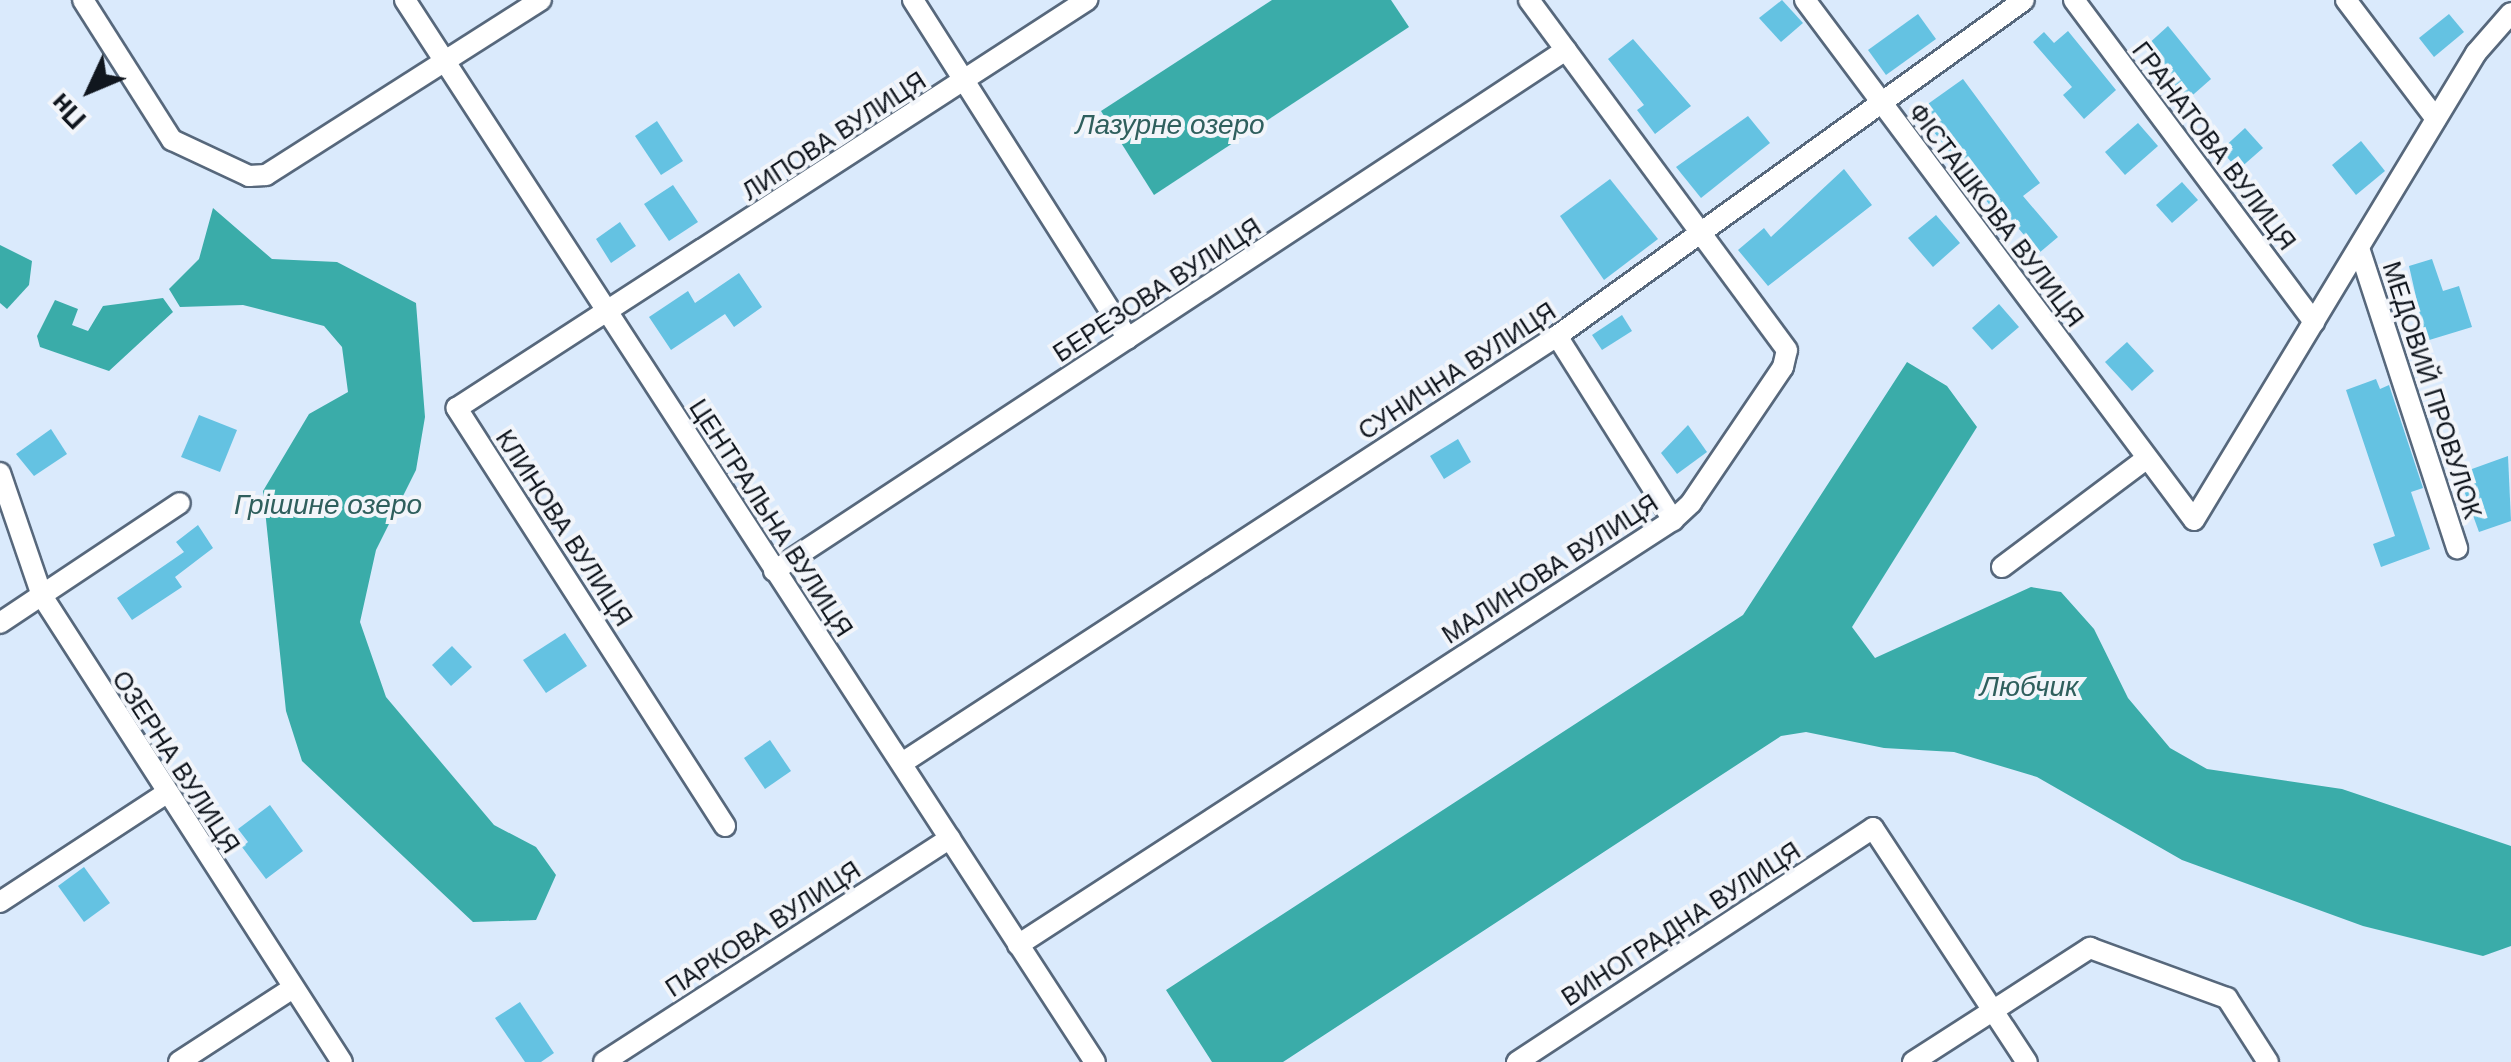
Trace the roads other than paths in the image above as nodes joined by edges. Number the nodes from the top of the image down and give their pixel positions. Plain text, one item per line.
1 (83, 0) edge
2 (405, 0) edge
3 (541, 0) edge
4 (914, 0) edge
5 (1087, 0) edge
6 (1529, 0) edge
7 (1805, 0) edge
8 (2024, 0) edge
9 (2074, 0) edge
10 (2346, 0) edge
11 (2511, 13) edge
12 (1566, 50) junction
13 (446, 62) junction
14 (964, 79) junction
15 (1884, 105) junction
16 (2436, 118) junction
17 (1700, 236) junction
18 (2359, 248) junction
19 (609, 314) junction
20 (2314, 322) junction
21 (1558, 336) junction
22 (1128, 339) junction
23 (2146, 459) junction
24 (0, 473) edge
25 (180, 503) dead end
26 (1672, 520) junction
27 (2457, 548) dead end
28 (2002, 567) dead end
29 (774, 571) junction
30 (42, 596) junction
31 (0, 623) edge
32 (902, 763) junction
33 (166, 794) junction
34 (725, 826) dead end
35 (950, 838) junction
36 (0, 902) edge
37 (1018, 944) junction
38 (294, 988) junction
39 (1993, 1010) junction
40 (1088, 1060) edge
41 (179, 1062) edge
42 (342, 1062) edge
43 (604, 1062) edge
44 (1517, 1062) edge
45 (1913, 1062) edge
46 (2027, 1062) edge
47 (2268, 1062) edge

1 - 13 street
2 - 13 street, ЦЕНТРАЛЬНА ВУЛИЦЯ
3 - 13 street
4 - 14 street
5 - 14 street, ЛИПОВА ВУЛИЦЯ
6 - 12 street, МАЛИНОВА ВУЛИЦЯ
7 - 15 street, ФІСТАШКОВА ВУЛИЦЯ
8 - 15 street, СУНИЧНА ВУЛИЦЯ
9 - 20 street, ГРАНАТОВА ВУЛИЦЯ
10 - 16 street
11 - 16 street
12 - 17 street, МАЛИНОВА ВУЛИЦЯ
12 - 22 street, БЕРЕЗОВА ВУЛИЦЯ
13 - 19 street, ЦЕНТРАЛЬНА ВУЛИЦЯ
14 - 19 street, ЛИПОВА ВУЛИЦЯ
14 - 22 street
15 - 17 street, СУНИЧНА ВУЛИЦЯ
15 - 23 street, ФІСТАШКОВА ВУЛИЦЯ
16 - 18 street
17 - 21 street, СУНИЧНА ВУЛИЦЯ
17 - 26 street, МАЛИНОВА ВУЛИЦЯ
18 - 20 street
18 - 27 street, МЕДОВИЙ ПРОВУЛОК
19 - 29 street, ЦЕНТРАЛЬНА ВУЛИЦЯ
19 - 34 street, КЛИНОВА ВУЛИЦЯ
20 - 23 street, ФІСТАШКОВА ВУЛИЦЯ
21 - 26 street
21 - 32 street, СУНИЧНА ВУЛИЦЯ
22 - 29 street, БЕРЕЗОВА ВУЛИЦЯ
23 - 28 street
24 - 30 street, ОЗЕРНА ВУЛИЦЯ
25 - 30 street
26 - 37 street, МАЛИНОВА ВУЛИЦЯ
29 - 32 street, ЦЕНТРАЛЬНА ВУЛИЦЯ
30 - 31 street
30 - 33 street, ОЗЕРНА ВУЛИЦЯ
32 - 35 street, ЦЕНТРАЛЬНА ВУЛИЦЯ
33 - 36 street
33 - 38 street, ОЗЕРНА ВУЛИЦЯ
35 - 37 street, ЦЕНТРАЛЬНА ВУЛИЦЯ
35 - 43 street, ПАРКОВА ВУЛИЦЯ
37 - 40 street, ЦЕНТРАЛЬНА ВУЛИЦЯ
38 - 41 street
38 - 42 street, ОЗЕРНА ВУЛИЦЯ
39 - 44 street, ВИНОГРАДНА ВУЛИЦЯ
39 - 45 street
39 - 46 street
39 - 47 street

